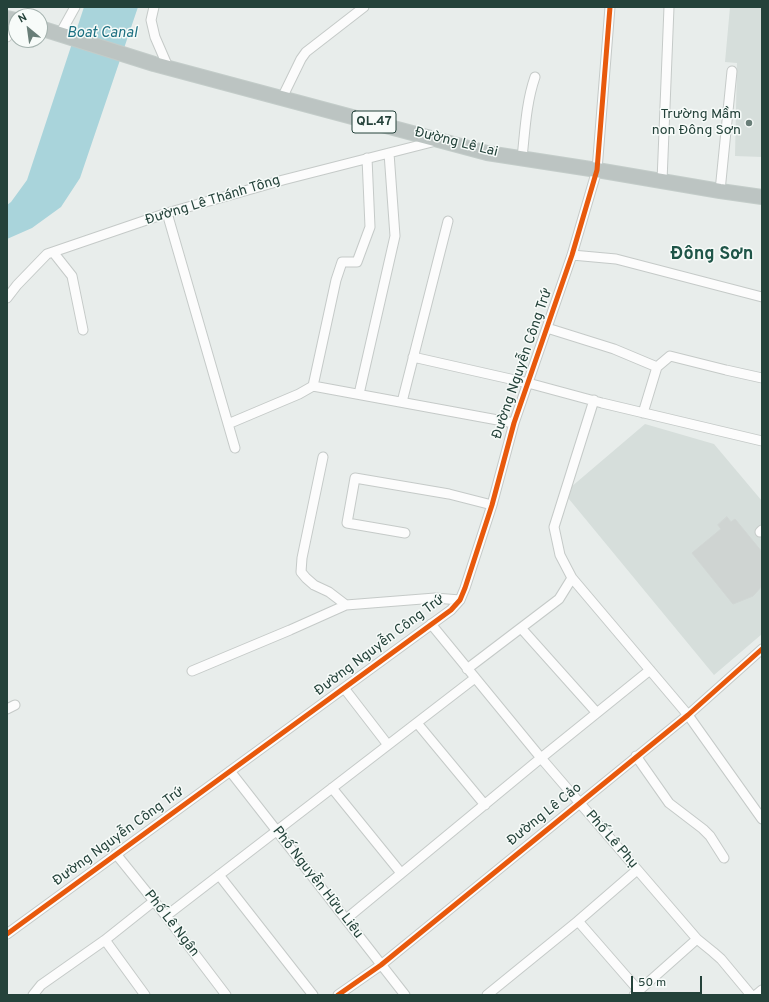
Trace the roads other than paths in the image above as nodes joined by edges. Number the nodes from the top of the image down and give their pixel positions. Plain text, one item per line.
1 (74, 7) edge
2 (154, 7) edge
3 (364, 7) edge
4 (610, 7) edge
5 (669, 7) edge
6 (48, 30) edge
7 (63, 35) junction
8 (168, 67) junction
9 (732, 71) dead end
10 (535, 77) dead end
11 (282, 98) junction
12 (440, 140) junction
13 (389, 153) junction
14 (367, 158) junction
15 (522, 158) junction
16 (597, 170) junction
17 (662, 181) junction
18 (720, 191) junction
19 (762, 197) edge
20 (167, 213) junction
21 (448, 221) dead end
22 (53, 252) junction
23 (572, 255) junction
24 (762, 297) edge
25 (7, 298) edge
26 (547, 328) junction
27 (83, 330) dead end
28 (413, 357) junction
29 (657, 367) junction
30 (762, 378) edge
31 (528, 382) junction
32 (313, 386) junction
33 (359, 394) junction
34 (594, 400) junction
35 (402, 402) junction
36 (644, 412) junction
37 (514, 423) junction
38 (228, 424) junction
39 (762, 440) edge
40 (235, 448) dead end
41 (323, 457) dead end
42 (492, 505) junction
43 (405, 533) dead end
44 (572, 578) junction
45 (460, 600) junction
46 (346, 605) junction
47 (431, 624) junction
48 (521, 628) junction
49 (762, 649) edge
50 (468, 669) junction
51 (650, 670) junction
52 (192, 671) dead end
53 (475, 678) junction
54 (344, 688) junction
55 (597, 713) junction
56 (688, 715) junction
57 (417, 723) junction
58 (388, 745) junction
59 (636, 756) junction
60 (541, 758) junction
61 (230, 771) junction
62 (332, 788) junction
63 (579, 803) junction
64 (485, 804) junction
65 (762, 819) edge
66 (277, 831) junction
67 (116, 854) junction
68 (724, 858) dead end
69 (637, 870) junction
70 (401, 873) junction
71 (219, 875) junction
72 (154, 901) junction
73 (166, 916) junction
74 (346, 919) junction
75 (578, 921) junction
76 (7, 934) edge
77 (696, 939) junction
78 (105, 940) junction
79 (381, 964) junction
80 (762, 990) edge
81 (498, 992) edge
82 (636, 993) edge
83 (33, 995) edge
84 (145, 995) edge
85 (226, 995) edge
86 (313, 995) edge
87 (338, 995) edge
88 (405, 995) edge
89 (487, 995) edge
90 (751, 995) edge
91 (756, 995) edge

1 - 7 street
2 - 8 street
3 - 11 street
4 - 16 street, Đường Nguyễn Công Trứ
5 - 17 street
6 - 7 highway, Đường Lê Lai / QL.47
7 - 8 highway, Đường Lê Lai / QL.47
8 - 11 highway, Đường Lê Lai / QL.47
9 - 18 street
10 - 15 street
11 - 12 highway, Đường Lê Lai / QL.47
12 - 13 street, Đường Lê Thánh Tông
12 - 15 highway, Đường Lê Lai / QL.47
13 - 14 street, Đường Lê Thánh Tông
13 - 33 street
14 - 20 street, Đường Lê Thánh Tông
14 - 32 street
15 - 16 highway, Đường Lê Lai / QL.47
16 - 17 highway, Đường Lê Lai / QL.47
16 - 23 street, Đường Nguyễn Công Trứ
17 - 18 highway, Đường Lê Lai / QL.47
18 - 19 highway, Đường Lê Lai / QL.47
20 - 22 street, Đường Lê Thánh Tông
20 - 38 street
21 - 28 street
22 - 25 street, Đường Lê Thánh Tông
22 - 27 street
23 - 24 street
23 - 26 street, Đường Nguyễn Công Trứ
26 - 29 street
26 - 31 street, Đường Nguyễn Công Trứ
28 - 31 street
28 - 35 street
29 - 30 street
29 - 36 street
31 - 34 street
31 - 37 street, Đường Nguyễn Công Trứ
32 - 33 street
32 - 38 street
33 - 35 street
34 - 36 street
34 - 44 street
35 - 37 street
36 - 39 street
37 - 42 street, Đường Nguyễn Công Trứ
38 - 40 street
41 - 46 street
42 - 43 street
42 - 45 street, Đường Nguyễn Công Trứ
44 - 48 street
44 - 51 street
45 - 46 street
45 - 47 street, Đường Nguyễn Công Trứ
46 - 52 street
47 - 50 street, Phố Lê Phụ
47 - 54 street, Đường Nguyễn Công Trứ
48 - 50 street
48 - 55 street
49 - 56 street, Đường Lê Cảo
50 - 53 street, Phố Lê Phụ
51 - 55 street
51 - 56 street
53 - 57 street
53 - 60 street, Phố Lê Phụ
54 - 58 street
54 - 61 street, Đường Nguyễn Công Trứ
55 - 60 street
56 - 59 street, Đường Lê Cảo
56 - 65 street
57 - 58 street
57 - 64 street
58 - 62 street
59 - 63 street, Đường Lê Cảo
59 - 68 street
60 - 63 street, Phố Lê Phụ
60 - 64 street
61 - 66 street, Phố Nguyễn Hữu Liêu
61 - 67 street, Đường Nguyễn Công Trứ
62 - 66 street
62 - 70 street
63 - 69 street, Phố Lê Phụ
63 - 79 street, Đường Lê Cảo
64 - 70 street
66 - 71 street
66 - 74 street, Phố Nguyễn Hữu Liêu
67 - 72 street, Phố Lê Ngân
67 - 76 street, Đường Nguyễn Công Trứ
69 - 75 street
69 - 77 street, Phố Lê Phụ
70 - 74 street
71 - 73 street
71 - 86 street
72 - 73 street, Phố Lê Ngân
72 - 78 street
73 - 85 street, Phố Lê Ngân
74 - 79 street, Phố Nguyễn Hữu Liêu
75 - 81 street
75 - 82 street
77 - 82 street
77 - 90 street, Phố Lê Phụ
78 - 83 street
78 - 84 street
79 - 87 street, Đường Lê Cảo
79 - 88 street, Phố Nguyễn Hữu Liêu
80 - 91 street
81 - 89 street

